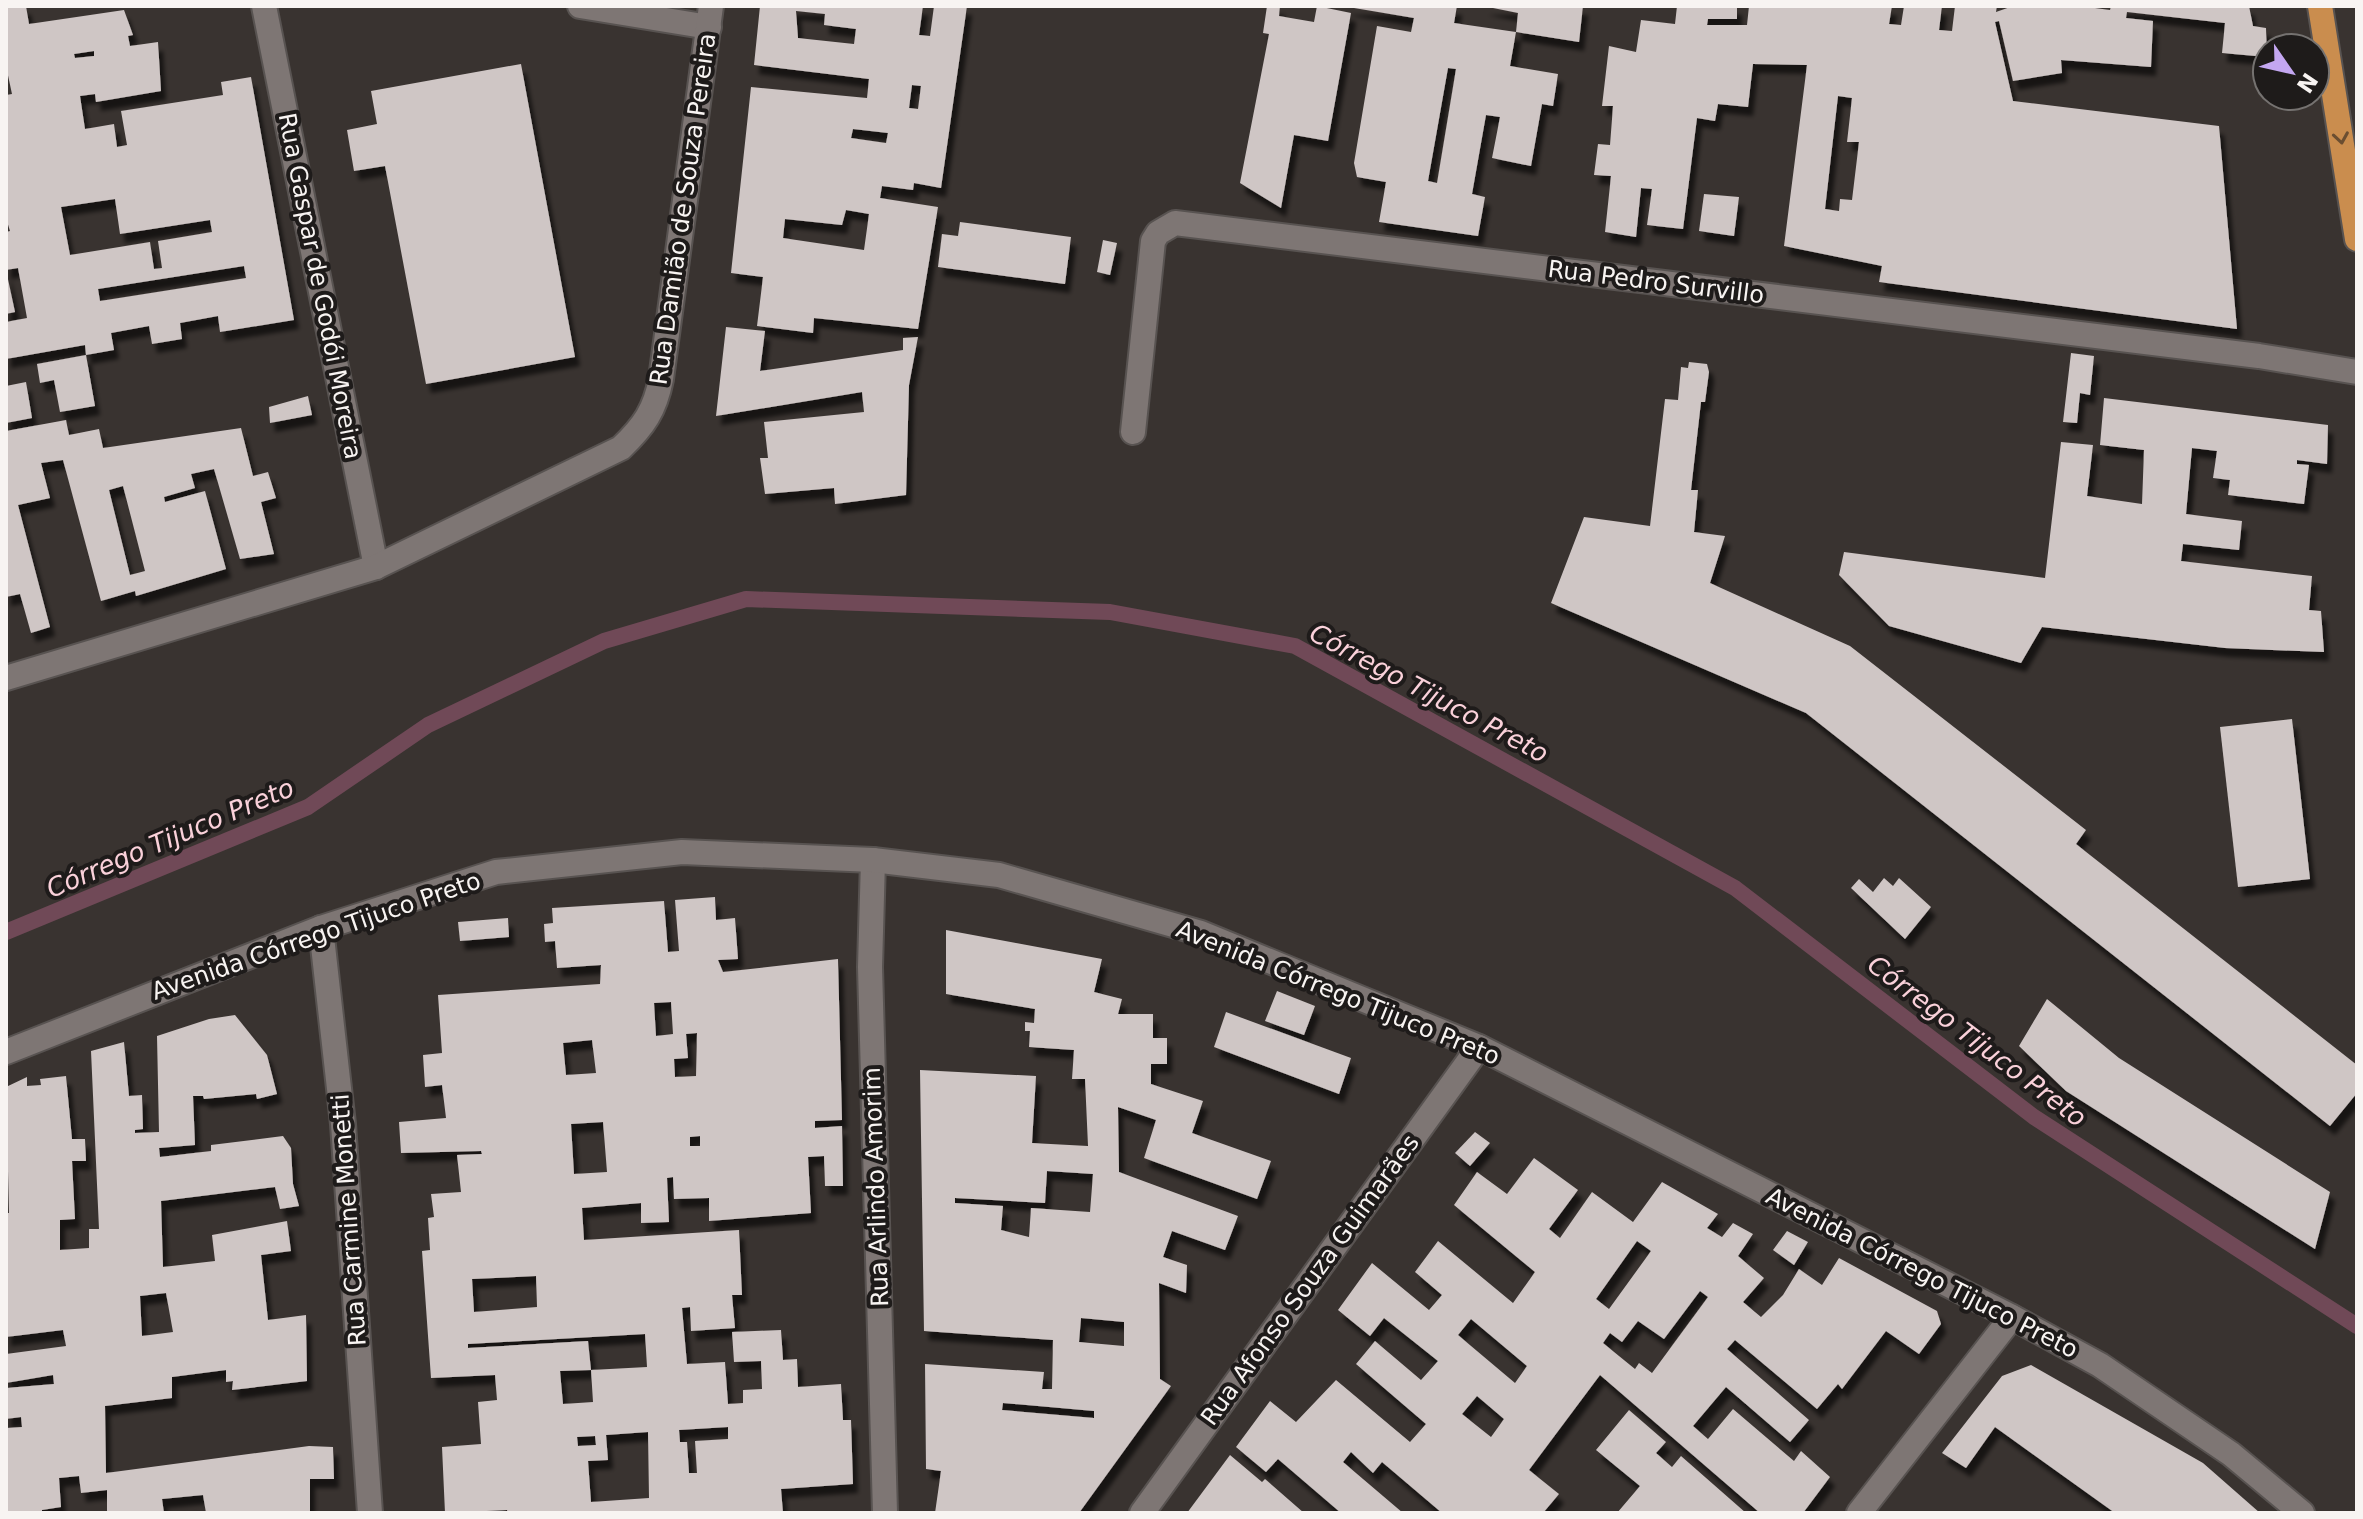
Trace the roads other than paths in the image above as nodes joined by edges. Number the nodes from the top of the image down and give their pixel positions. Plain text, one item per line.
1 (264, 6) edge
2 (580, 6) edge
3 (2320, 6) edge
4 (710, 16) edge
5 (2357, 239) edge
6 (2357, 372) edge
7 (1133, 432) dead end
8 (376, 567) junction
9 (6, 678) edge
10 (873, 860) junction
11 (321, 928) junction
12 (1479, 1047) junction
13 (6, 1052) edge
14 (2012, 1317) junction
15 (370, 1513) edge
16 (885, 1513) edge
17 (1142, 1513) edge
18 (1859, 1513) edge
19 (2302, 1513) edge

1 - 8 street, Rua Gaspar de Godói Moreira
2 - 4 street
3 -> 5 main road
4 - 8 street, Rua Damião de Souza Pereira
6 - 7 street, Rua Pedro Survillo
8 - 9 street
10 - 11 street, Avenida Córrego Tijuco Preto
10 - 12 street, Avenida Córrego Tijuco Preto
10 - 16 street, Rua Arlindo Amorim
11 - 13 street, Avenida Córrego Tijuco Preto
11 - 15 street, Rua Carmine Monetti
12 - 14 street, Avenida Córrego Tijuco Preto
12 - 17 street, Rua Afonso Souza Guimarães
14 - 18 street
14 - 19 street, Avenida Córrego Tijuco Preto

